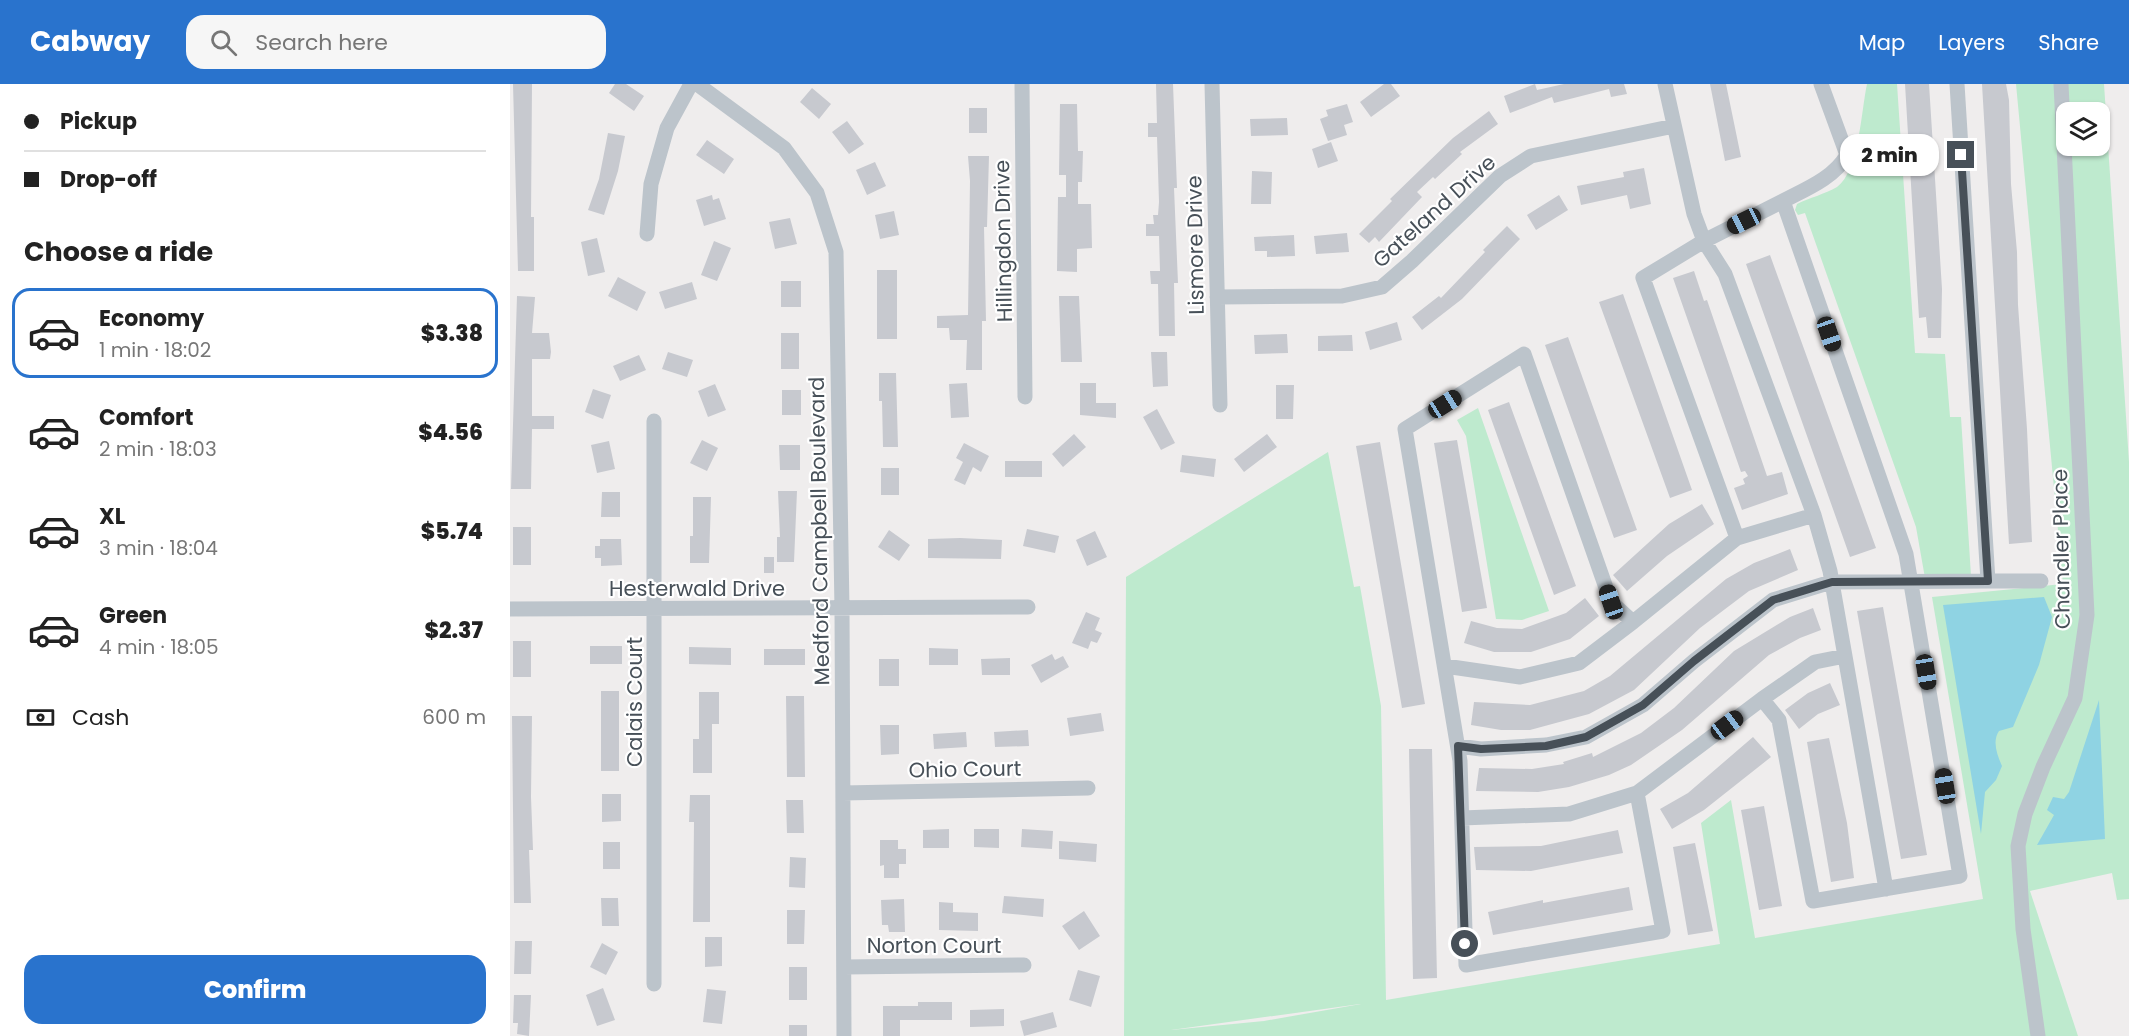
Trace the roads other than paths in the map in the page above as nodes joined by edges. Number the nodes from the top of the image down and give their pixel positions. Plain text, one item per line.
1 (691, 84) edge
2 (697, 84) edge
3 (1022, 84) edge
4 (1228, 84) edge
5 (1665, 84) edge
6 (1821, 84) edge
7 (1957, 84) edge
8 (2061, 84) edge
9 (1212, 85) edge
10 (1674, 126) junction
11 (1783, 201) junction
12 (647, 234) dead end
13 (1704, 241) junction
14 (1217, 297) junction
15 (1025, 397) dead end
16 (1220, 405) dead end
17 (654, 421) dead end
18 (1814, 515) junction
19 (1737, 538) junction
20 (1988, 581) junction
21 (2041, 581) dead end
22 (1832, 582) junction
23 (1911, 582) junction
24 (1028, 607) dead end
25 (510, 609) edge
26 (655, 609) junction
27 (842, 609) junction
28 (1633, 622) junction
29 (1845, 656) junction
30 (1444, 666) junction
31 (1762, 699) junction
32 (1458, 746) junction
33 (1088, 788) dead end
34 (843, 793) junction
35 (1637, 793) junction
36 (1462, 818) junction
37 (1886, 889) junction
38 (1024, 965) dead end
39 (844, 967) junction
40 (654, 984) dead end
41 (844, 1036) edge
42 (2038, 1036) edge

1 - 12 street
2 - 27 street, Medford Campbell Boulevard
3 - 15 street, Hillingdon Drive
4 - 9 street
5 - 10 street
6 - 11 street
7 - 20 street
8 - 42 street, Chandler Place
9 - 14 street, Lismore Drive
10 - 13 street
10 - 14 street, Gateland Drive
11 - 13 street
11 - 23 street
13 - 18 street
13 - 19 street
14 - 16 street, Lismore Drive
17 - 26 street, Calais Court
18 - 19 street
18 - 22 street
19 - 28 street
20 - 21 street
20 - 23 street
22 - 23 street
22 - 29 street
22 - 32 street
23 - 37 street
24 - 27 street, Hesterwald Drive
25 - 26 street, Hesterwald Drive
26 - 27 street, Hesterwald Drive
26 - 40 street, Calais Court
27 - 34 street, Medford Campbell Boulevard
28 - 30 street
28 - 30 street
29 - 31 street
29 - 37 street
30 - 32 street
31 - 35 street
31 - 37 street
32 - 36 street
33 - 34 street, Ohio Court
34 - 39 street, Medford Campbell Boulevard
35 - 36 street
35 - 36 street
38 - 39 street, Norton Court
39 - 41 street, Medford Campbell Boulevard

